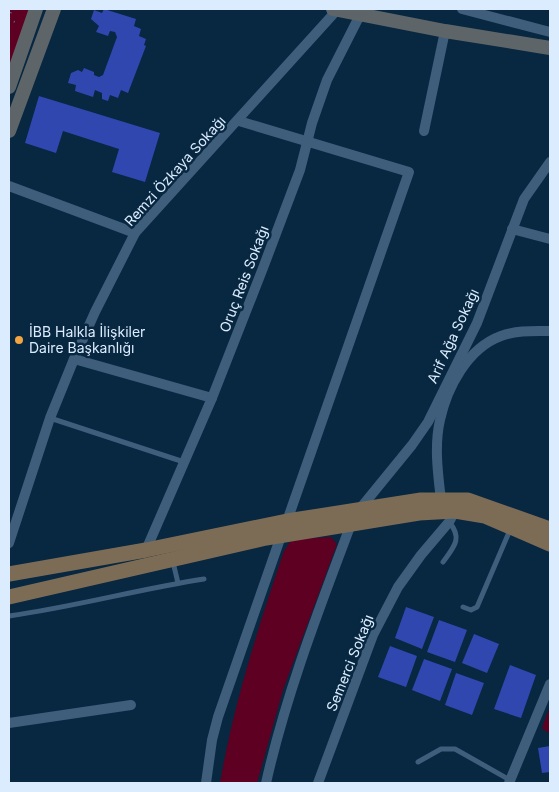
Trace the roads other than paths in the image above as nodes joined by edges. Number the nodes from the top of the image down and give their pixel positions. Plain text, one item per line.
1 (36, 9) edge
2 (54, 9) edge
3 (335, 9) edge
4 (462, 9) edge
5 (474, 10) edge
6 (360, 15) junction
7 (446, 31) junction
8 (550, 32) edge
9 (550, 48) edge
10 (9, 87) edge
11 (239, 121) junction
12 (9, 131) edge
13 (424, 131) dead end
14 (308, 142) junction
15 (550, 162) edge
16 (9, 186) edge
17 (512, 229) junction
18 (136, 233) junction
19 (550, 239) edge
20 (550, 331) edge
21 (74, 359) junction
22 (212, 398) junction
23 (50, 418) junction
24 (184, 462) junction
25 (441, 500) junction
26 (359, 510) junction
27 (452, 516) junction
28 (287, 521) junction
29 (351, 524) junction
30 (511, 527) junction
31 (550, 529) edge
32 (281, 536) junction
33 (9, 543) edge
34 (550, 544) edge
35 (146, 550) junction
36 (172, 560) junction
37 (443, 562) dead end
38 (10, 572) edge
39 (204, 580) dead end
40 (178, 583) junction
41 (9, 597) edge
42 (463, 607) dead end
43 (9, 616) edge
44 (550, 684) edge
45 (131, 705) dead end
46 (9, 723) edge
47 (418, 762) dead end
48 (510, 781) edge
49 (206, 783) edge
50 (266, 783) edge
51 (318, 783) edge

1 - 10 main road
2 - 12 main road
3 - 6 main road
3 - 11 street, Remzi Özkaya Sokağı
4 - 5 street
5 - 8 street
6 - 7 main road
6 - 14 street, Oruç Reis Sokağı
7 - 9 main road
7 - 13 street
11 - 14 street
11 - 18 street, Remzi Özkaya Sokağı
14 - 22 street, Oruç Reis Sokağı
14 - 28 street
15 - 17 street, Arif Ağa Sokağı
16 - 18 street
17 - 19 street
17 - 26 street, Arif Ağa Sokağı
18 - 21 street, Remzi Özkaya Sokağı
20 - 25 street
21 - 22 street
21 - 23 street, Remzi Özkaya Sokağı
22 - 24 street, Oruç Reis Sokağı
23 - 24 lane
23 - 33 street, Remzi Özkaya Sokağı
24 - 35 street, Oruç Reis Sokağı
25 - 26 main road
25 - 31 main road
26 - 28 main road
27 - 29 main road
27 - 30 main road
27 - 37 lane
27 - 51 street, Semerci Sokağı
28 - 35 main road
29 - 32 main road
29 - 50 street
30 - 34 main road
30 - 42 lane
32 - 36 main road
32 - 49 street
35 - 38 main road
36 - 40 lane
36 - 41 main road
39 - 40 lane
40 - 43 lane
44 - 48 street
45 - 46 street
47 - 48 lane

